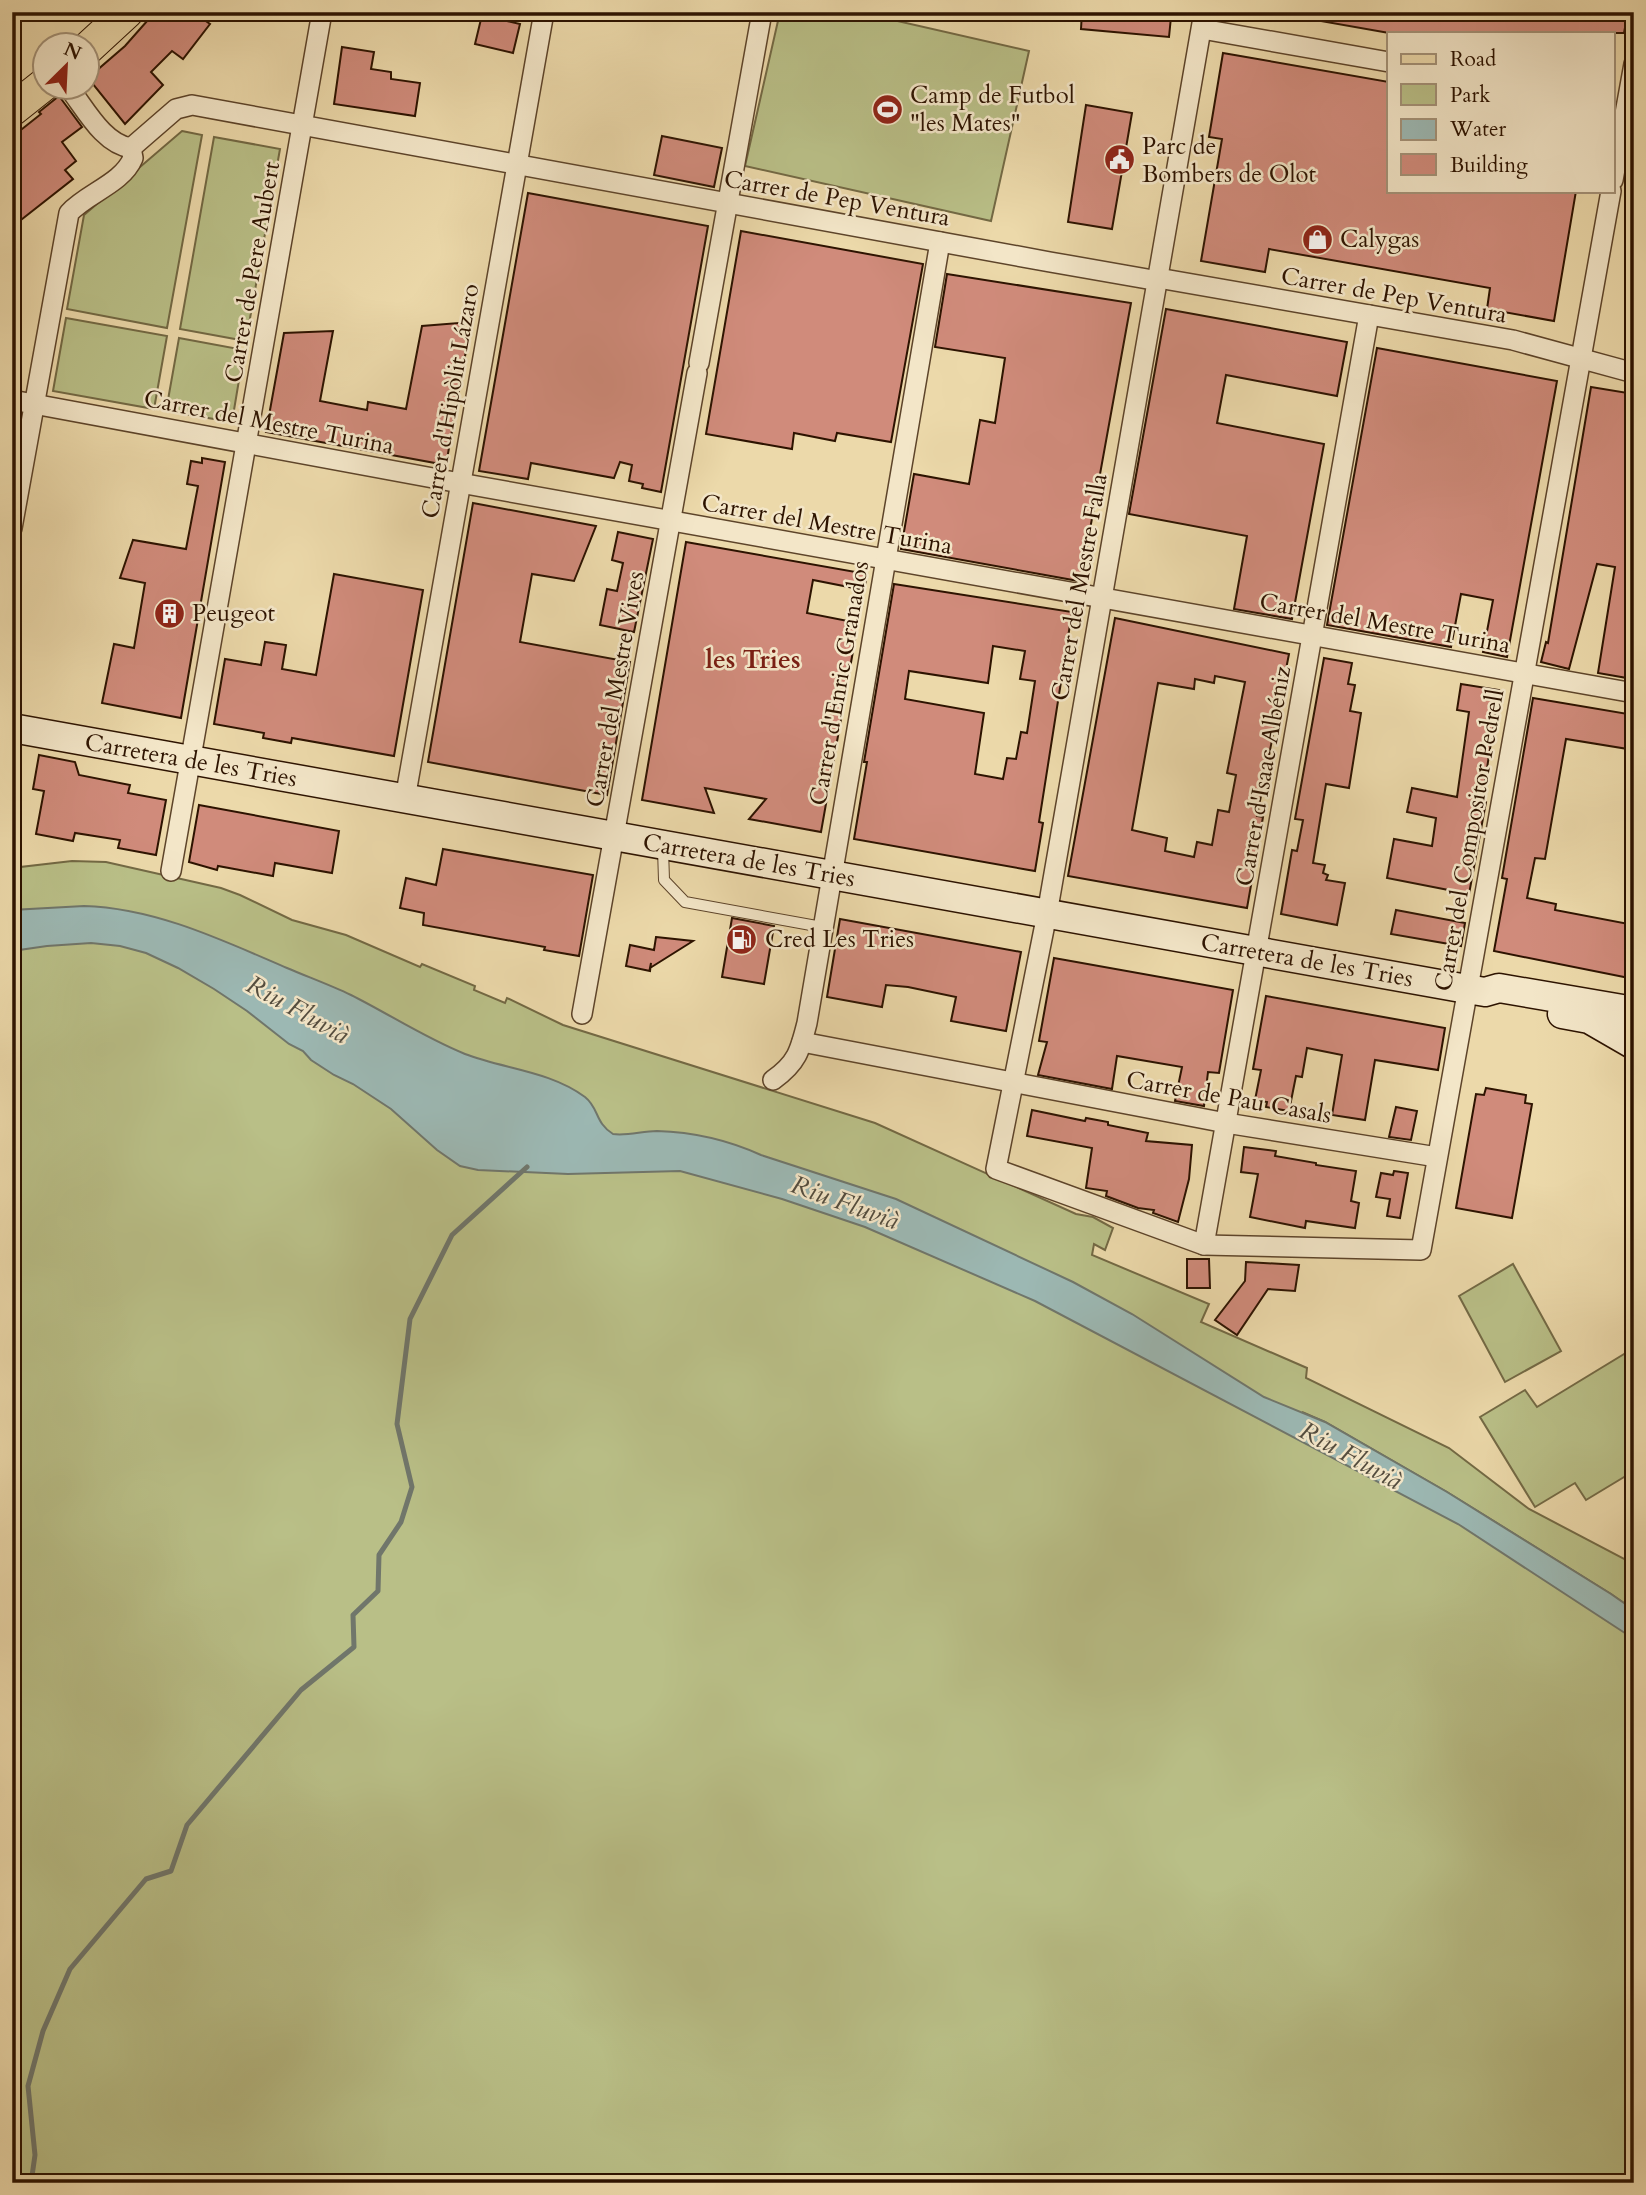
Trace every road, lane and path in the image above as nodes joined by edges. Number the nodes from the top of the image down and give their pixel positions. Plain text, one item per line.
1 (127, 12) edge
2 (321, 12) edge
3 (544, 12) edge
4 (762, 12) edge
5 (1203, 21) edge
6 (102, 35) edge
7 (1387, 62) edge
8 (1634, 64) edge
9 (32, 94) edge
10 (80, 102) edge
11 (1620, 103) edge
12 (12, 110) edge
13 (302, 126) junction
14 (131, 148) junction
15 (517, 164) junction
16 (1614, 169) edge
17 (1611, 192) edge
18 (727, 202) junction
19 (940, 242) junction
20 (1158, 278) junction
21 (1369, 315) junction
22 (1581, 358) junction
23 (1634, 373) edge
24 (12, 400) edge
25 (36, 404) junction
26 (247, 442) junction
27 (460, 483) junction
28 (670, 521) junction
29 (12, 528) edge
30 (885, 559) junction
31 (1102, 598) junction
32 (1312, 635) junction
33 (1524, 673) junction
34 (1634, 693) edge
35 (12, 728) edge
36 (190, 760) junction
37 (405, 799) junction
38 (613, 836) junction
39 (662, 845) junction
40 (171, 871) dead end
41 (830, 875) junction
42 (1047, 914) junction
43 (822, 927) junction
44 (1256, 951) junction
45 (1476, 990) junction
46 (1634, 1011) edge
47 (582, 1014) dead end
48 (802, 1042) junction
49 (1634, 1045) edge
50 (773, 1080) dead end
51 (1013, 1083) junction
52 (1226, 1123) junction
53 (1437, 1157) junction
54 (1204, 1245) junction

1 - 6 main road
2 - 13 street, Carrer de Pere Aubert
3 - 15 street, Carrer d'Hipòlit Lázaro
4 - 18 street, Carrer del Mestre Vives
5 - 7 street
5 - 20 street, Carrer del Mestre Falla
8 - 11 street
9 - 12 main road
10 - 14 street
11 - 16 street
13 - 14 street, Carrer de Pep Ventura
13 - 15 street, Carrer de Pep Ventura
13 - 26 street, Carrer de Pere Aubert
14 - 25 street
15 - 18 street, Carrer de Pep Ventura
15 - 27 street, Carrer d'Hipòlit Lázaro
17 - 22 street, Carrer del Compositor Pedrell
18 - 19 street, Carrer de Pep Ventura
18 - 28 street, Carrer del Mestre Vives
19 - 20 street, Carrer de Pep Ventura
19 - 30 street, Carrer d'Enric Granados
20 - 21 street, Carrer de Pep Ventura
20 - 31 street, Carrer del Mestre Falla
21 - 22 street, Carrer de Pep Ventura
21 - 32 street, Carrer d'Isaac Albéniz
22 - 23 street, Carrer de Pep Ventura
22 - 33 street, Carrer del Compositor Pedrell
24 - 25 street, Carrer del Mestre Turina
25 - 26 street, Carrer del Mestre Turina
25 - 29 street
26 - 27 street, Carrer del Mestre Turina
26 - 36 street, Carrer de Pere Aubert
27 - 28 street, Carrer del Mestre Turina
27 - 37 street, Carrer d'Hipòlit Lázaro
28 - 30 street, Carrer del Mestre Turina
28 - 38 street, Carrer del Mestre Vives
30 - 31 street, Carrer del Mestre Turina
30 - 41 street, Carrer d'Enric Granados
31 - 32 street, Carrer del Mestre Turina
31 - 42 street, Carrer del Mestre Falla
32 - 33 street, Carrer del Mestre Turina
32 - 44 street, Carrer d'Isaac Albéniz
33 - 34 street, Carrer del Mestre Turina
33 - 45 street, Carrer del Compositor Pedrell
35 - 36 street, Carretera de les Tries
36 - 37 street, Carretera de les Tries
36 - 40 street, Carrer de Pere Aubert
37 - 38 street, Carretera de les Tries
38 - 39 street, Carretera de les Tries
38 - 47 street, Carrer del Mestre Vives
39 - 41 street, Carretera de les Tries
39 - 43 lane
41 - 42 street, Carretera de les Tries
41 - 43 street, Carrer d'Enric Granados
42 - 44 street, Carretera de les Tries
42 - 51 street, Carrer del Mestre Falla
43 - 48 street, Carrer d'Enric Granados
44 - 45 street, Carretera de les Tries
44 - 52 street, Carrer d'Isaac Albéniz
45 - 46 street, Carretera de les Tries
45 - 49 street, Carretera de les Tries
45 - 53 street, Carrer del Compositor Pedrell
48 - 50 street, Carrer d'Enric Granados
48 - 51 street, Carrer de Pau Casals
51 - 52 street, Carrer de Pau Casals
51 - 54 street, Carrer del Mestre Falla
52 - 53 street, Carrer de Pau Casals
52 - 54 street, Carrer d'Isaac Albéniz
53 - 54 street, Carrer del Compositor Pedrell

